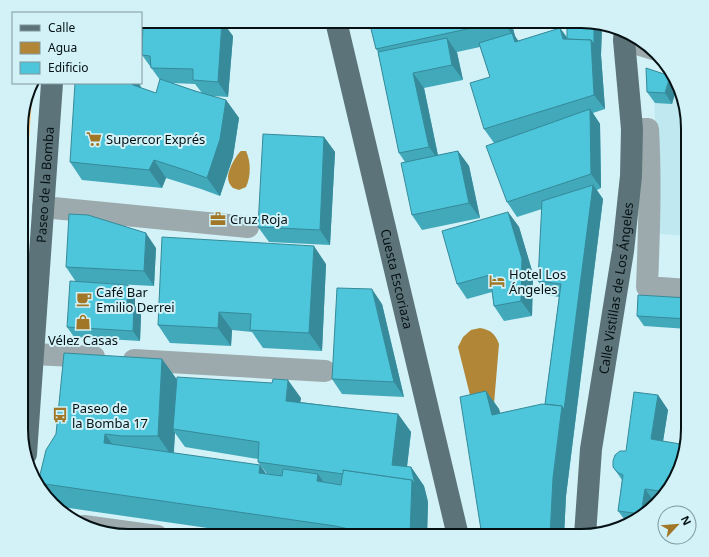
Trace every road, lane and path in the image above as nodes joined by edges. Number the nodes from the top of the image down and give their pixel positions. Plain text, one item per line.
1 (338, 28) edge
2 (624, 38) edge
3 (52, 84) edge
4 (632, 129) junction
5 (44, 207) junction
6 (248, 227) dead end
7 (681, 289) edge
8 (33, 354) junction
9 (325, 371) dead end
10 (28, 425) edge
11 (456, 529) edge
12 (585, 529) edge

1 - 11 main road, Cuesta Escoriaza
2 - 4 main road, Calle Vistillas de Los Ángeles
3 - 5 main road, Paseo de la Bomba
4 - 7 street
4 - 12 main road, Calle Vistillas de Los Ángeles
5 - 6 street
5 - 8 main road, Paseo de la Bomba
8 - 9 street
8 - 10 main road, Paseo de la Bomba

